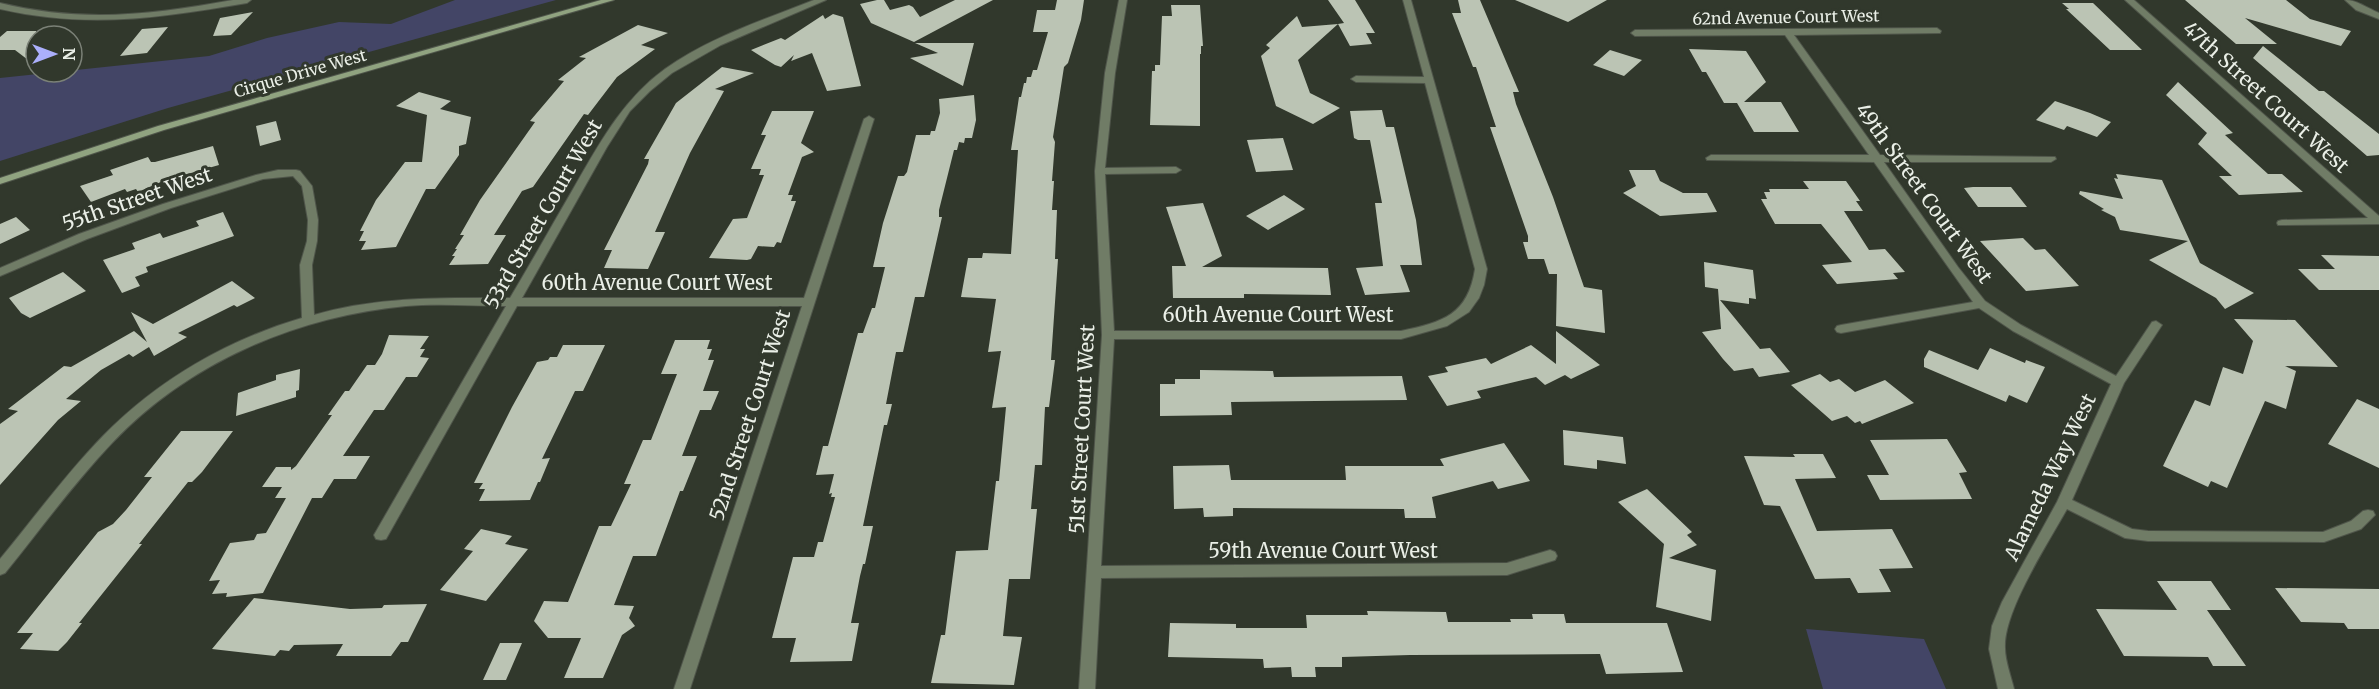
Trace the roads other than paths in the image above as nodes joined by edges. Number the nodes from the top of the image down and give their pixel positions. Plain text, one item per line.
1 (247, 0) edge
2 (591, 0) edge
3 (610, 0) edge
4 (822, 0) edge
5 (1123, 0) edge
6 (1407, 0) edge
7 (2129, 0) edge
8 (2349, 0) edge
9 (0, 6) edge
10 (2379, 16) edge
11 (1937, 31) dead end
12 (1788, 32) junction
13 (1635, 33) dead end
14 (1356, 79) dead end
15 (1429, 80) junction
16 (869, 119) dead end
17 (1711, 158) dead end
18 (2051, 159) dead end
19 (1877, 160) junction
20 (1176, 170) dead end
21 (1100, 171) junction
22 (0, 173) edge
23 (0, 181) edge
24 (2378, 221) edge
25 (2282, 223) dead end
26 (0, 272) edge
27 (807, 302) junction
28 (513, 304) junction
29 (1981, 304) junction
30 (308, 320) junction
31 (2156, 325) dead end
32 (1841, 330) dead end
33 (1108, 334) junction
34 (2118, 382) junction
35 (2064, 502) junction
36 (2368, 515) dead end
37 (381, 535) dead end
38 (1550, 556) dead end
39 (0, 569) edge
40 (1094, 572) junction
41 (682, 689) edge
42 (1087, 689) edge
43 (2006, 689) edge

1 - 9 street
2 - 22 main road, Cirque Drive West
3 - 23 main road, Cirque Drive West
4 - 28 street, 53rd Street Court West
5 - 21 street, 51st Street Court West
6 - 15 street, 60th Avenue Court West
7 - 24 street, 47th Street Court West
8 - 10 street
11 - 12 street, 62nd Avenue Court West
12 - 13 street, 62nd Avenue Court West
12 - 19 street, 49th Street Court West
14 - 15 street
15 - 33 street, 60th Avenue Court West
16 - 27 street, 52nd Street Court West
17 - 19 street
18 - 19 street
19 - 29 street, 49th Street Court West
20 - 21 street
21 - 33 street, 51st Street Court West
24 - 25 street
26 - 30 street, 55th Street West
27 - 28 street, 60th Avenue Court West
27 - 41 street, 52nd Street Court West
28 - 30 street, 60th Avenue Court West
28 - 37 street, 53rd Street Court West
29 - 32 street
29 - 34 street, 49th Street Court West
30 - 39 street, 60th Avenue Court West
31 - 34 street, Alameda Way West
33 - 40 street, 51st Street Court West
34 - 35 street, Alameda Way West
35 - 36 street
35 - 43 street, Alameda Way West
38 - 40 street, 59th Avenue Court West
40 - 42 street, 51st Street Court West

